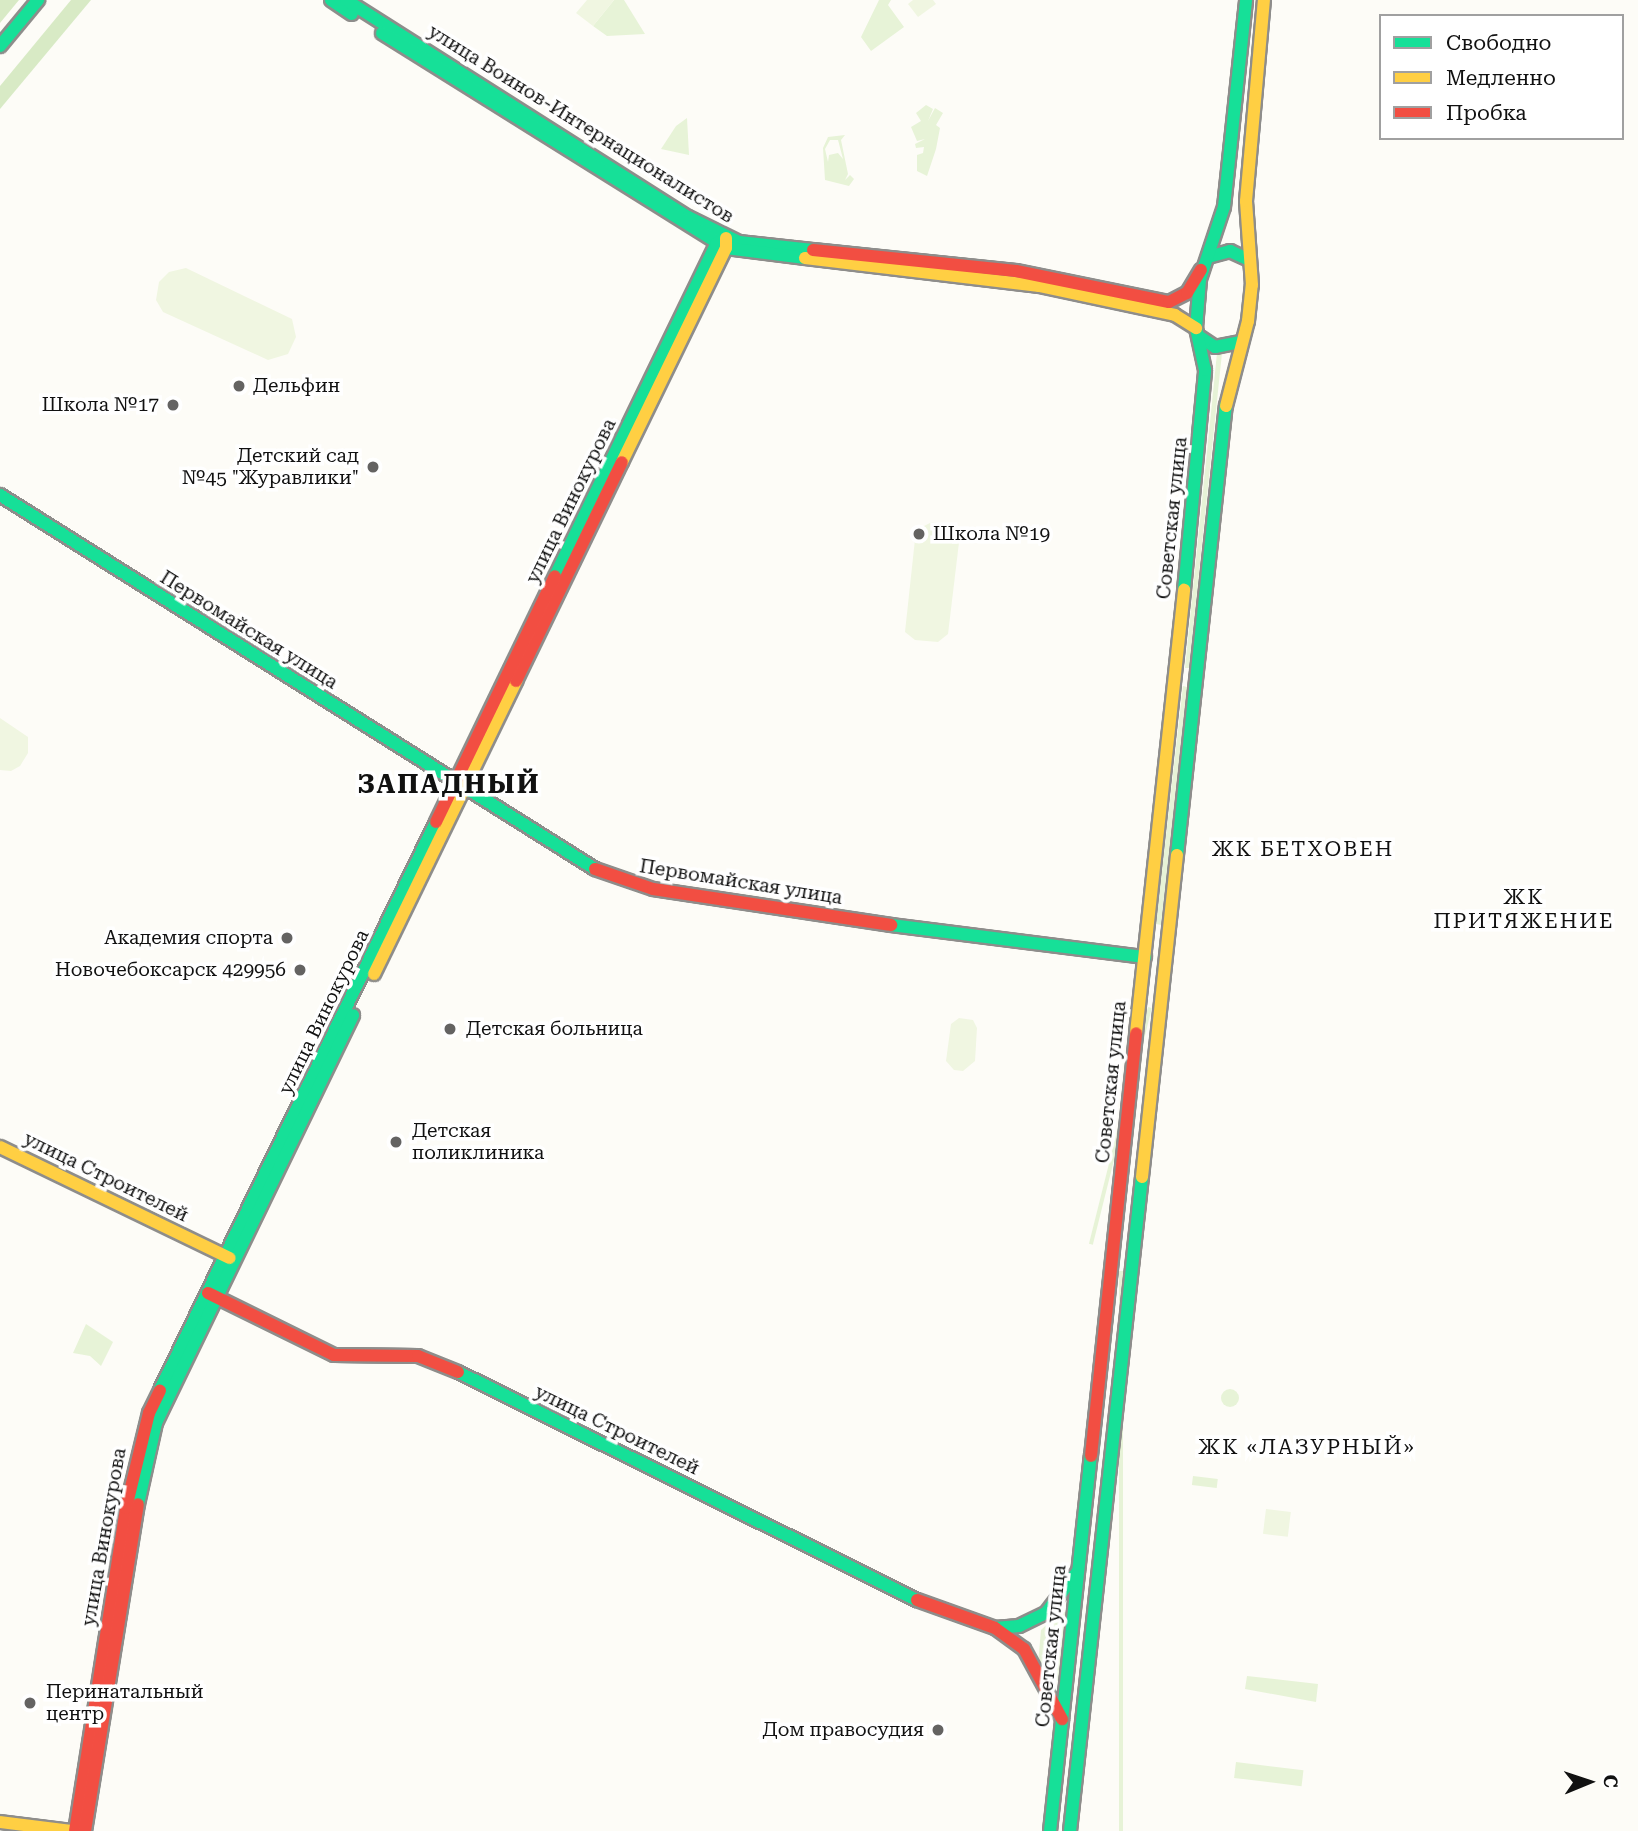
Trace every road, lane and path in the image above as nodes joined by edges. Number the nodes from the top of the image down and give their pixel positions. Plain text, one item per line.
1 (38, 0) edge
2 (331, 0) edge
3 (346, 0) edge
4 (1246, 0) edge
5 (1264, 0) edge
6 (0, 46) edge
7 (468, 84) junction
8 (723, 243) junction
9 (1249, 260) junction
10 (1206, 261) junction
11 (940, 269) junction
12 (1198, 332) junction
13 (1240, 342) junction
14 (0, 495) edge
15 (1174, 676) junction
16 (1195, 678) junction
17 (462, 784) junction
18 (1145, 957) junction
19 (1163, 960) junction
20 (0, 1147) edge
21 (229, 1258) junction
22 (1111, 1262) junction
23 (1130, 1264) junction
24 (211, 1295) junction
25 (1078, 1571) junction
26 (116, 1607) junction
27 (995, 1628) junction
28 (1062, 1720) junction
29 (0, 1822) edge
30 (73, 1831) edge
31 (85, 1831) edge
32 (1050, 1831) edge
33 (1070, 1831) edge

1 - 6 main road
2 - 7 main road, улица Воинов-Интернационалистов
3 - 7 main road, улица Воинов-Интернационалистов
4 - 10 main road
5 - 9 main road
7 - 8 main road, улица Воинов-Интернационалистов
8 - 11 main road, улица Воинов-Интернационалистов
8 - 17 main road, улица Винокурова
9 - 10 main road
9 - 13 main road, Советская улица
10 - 11 main road, улица Воинов-Интернационалистов
10 - 12 main road, Советская улица
11 - 12 main road, улица Воинов-Интернационалистов
12 - 13 main road, улица Воинов-Интернационалистов
12 - 15 main road, Советская улица
13 - 16 main road, Советская улица
14 - 17 main road, Первомайская улица
15 - 16 main road
15 - 18 main road, Советская улица
16 - 19 main road, Советская улица
17 - 18 main road, Первомайская улица
17 - 21 main road, улица Винокурова
18 - 19 main road, Первомайская улица
18 - 22 main road, Советская улица
19 - 23 main road, Советская улица
20 - 21 main road, улица Строителей
21 - 24 main road, улица Винокурова
22 - 23 main road
22 - 25 main road, Советская улица
23 - 33 main road, Советская улица
24 - 26 main road, улица Винокурова
24 - 27 main road, улица Строителей
25 - 27 main road, улица Строителей
25 - 28 main road, Советская улица
26 - 30 main road, улица Винокурова
26 - 31 main road, улица Винокурова
27 - 28 main road, улица Строителей
28 - 32 main road, Советская улица
29 - 30 main road

